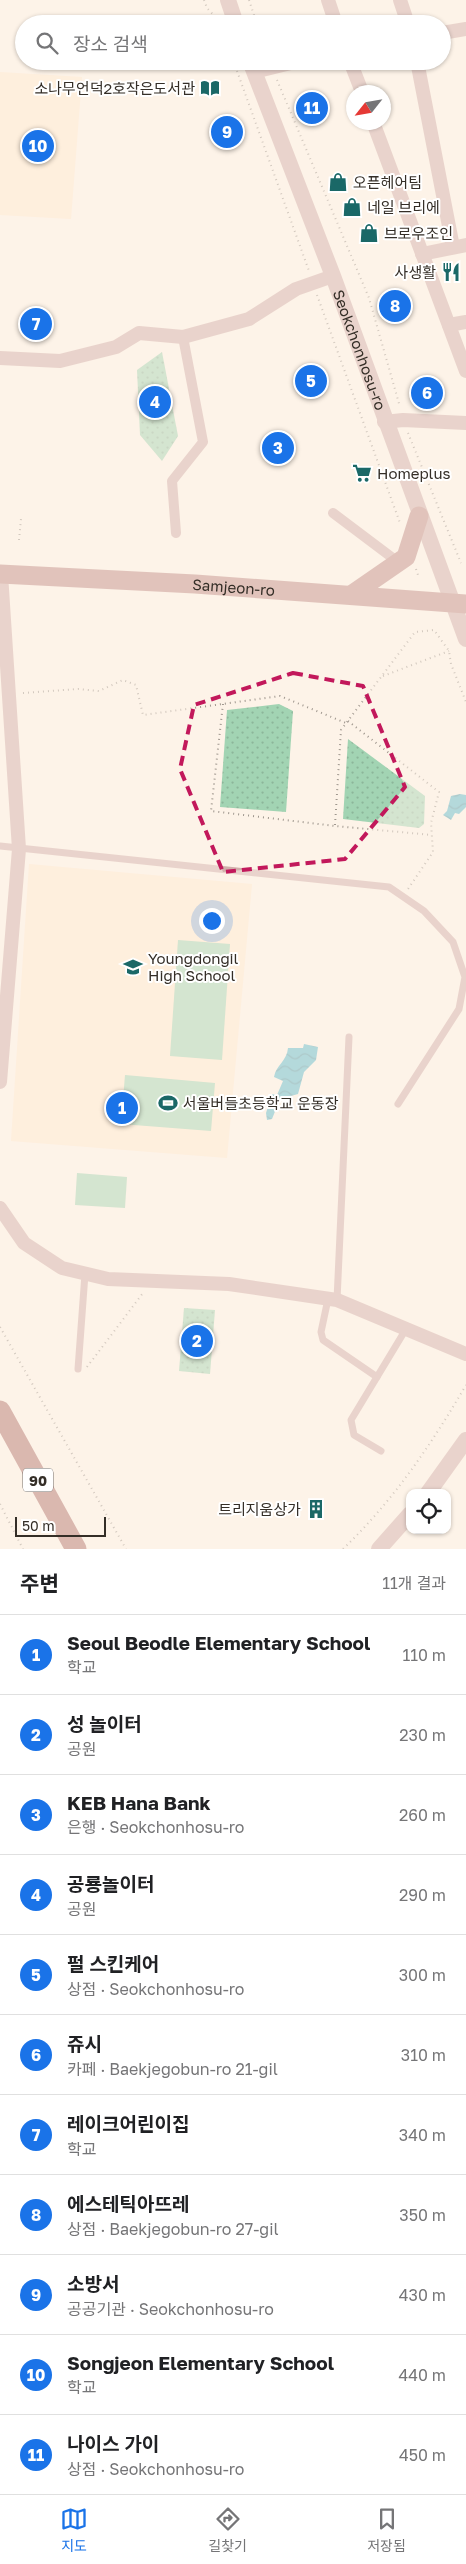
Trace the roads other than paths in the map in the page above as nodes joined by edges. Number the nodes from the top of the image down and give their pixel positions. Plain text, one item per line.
1 (228, 0) edge
2 (328, 0) edge
3 (400, 0) edge
4 (233, 15) edge
5 (333, 15) edge
6 (405, 15) edge
7 (466, 29) edge
8 (451, 32) edge
9 (253, 70) edge
10 (353, 70) edge
11 (419, 70) edge
12 (359, 85) edge
13 (376, 130) edge
14 (459, 246) edge
15 (422, 254) junction
16 (332, 276) junction
17 (466, 322) edge
18 (449, 325) junction
19 (183, 337) junction
20 (0, 358) edge
21 (466, 371) edge
22 (384, 422) junction
23 (466, 423) edge
24 (333, 513) dead end
25 (420, 516) junction
26 (176, 533) dead end
27 (394, 559) dead end
28 (0, 574) edge
29 (351, 596) junction
30 (459, 604) edge
31 (466, 639) edge
32 (0, 846) edge
33 (19, 849) junction
34 (349, 1037) dead end
35 (0, 1082) edge
36 (398, 1104) dead end
37 (0, 1208) edge
38 (85, 1274) junction
39 (332, 1300) junction
40 (406, 1329) junction
41 (466, 1354) edge
42 (78, 1369) road end
43 (377, 1377) junction
44 (0, 1411) edge
45 (466, 1440) edge
46 (381, 1451) dead end
47 (431, 1489) edge
48 (406, 1519) edge
49 (76, 1549) edge
50 (379, 1549) edge

1 - 4 street
2 - 5 street
3 - 6 street
7 - 8 street
9 - 16 street, Seokchonhosu-ro
10 - 12 street
11 - 14 street
13 - 15 street
14 - 15 street
15 - 18 street
16 - 19 street
16 - 22 street, Seokchonhosu-ro
17 - 18 street
18 - 21 street
19 - 20 street
19 - 26 street
22 - 23 street
22 - 25 street, Seokchonhosu-ro
24 - 27 street
25 - 29 main road
25 - 30 street, Seokchonhosu-ro
28 - 29 main road, Samjeon-ro
28 - 33 street
29 - 30 main road, Samjeon-ro
30 - 31 street, Seokchonhosu-ro
32 - 33 lane
33 - 35 street
33 - 36 lane
34 - 39 lane
37 - 38 street
38 - 39 street
38 - 42 lane
39 - 40 street
39 - 43 lane
40 - 41 street
40 - 43 lane
43 - 46 lane
44 - 49 main road, 90
45 - 47 street
48 - 50 street

